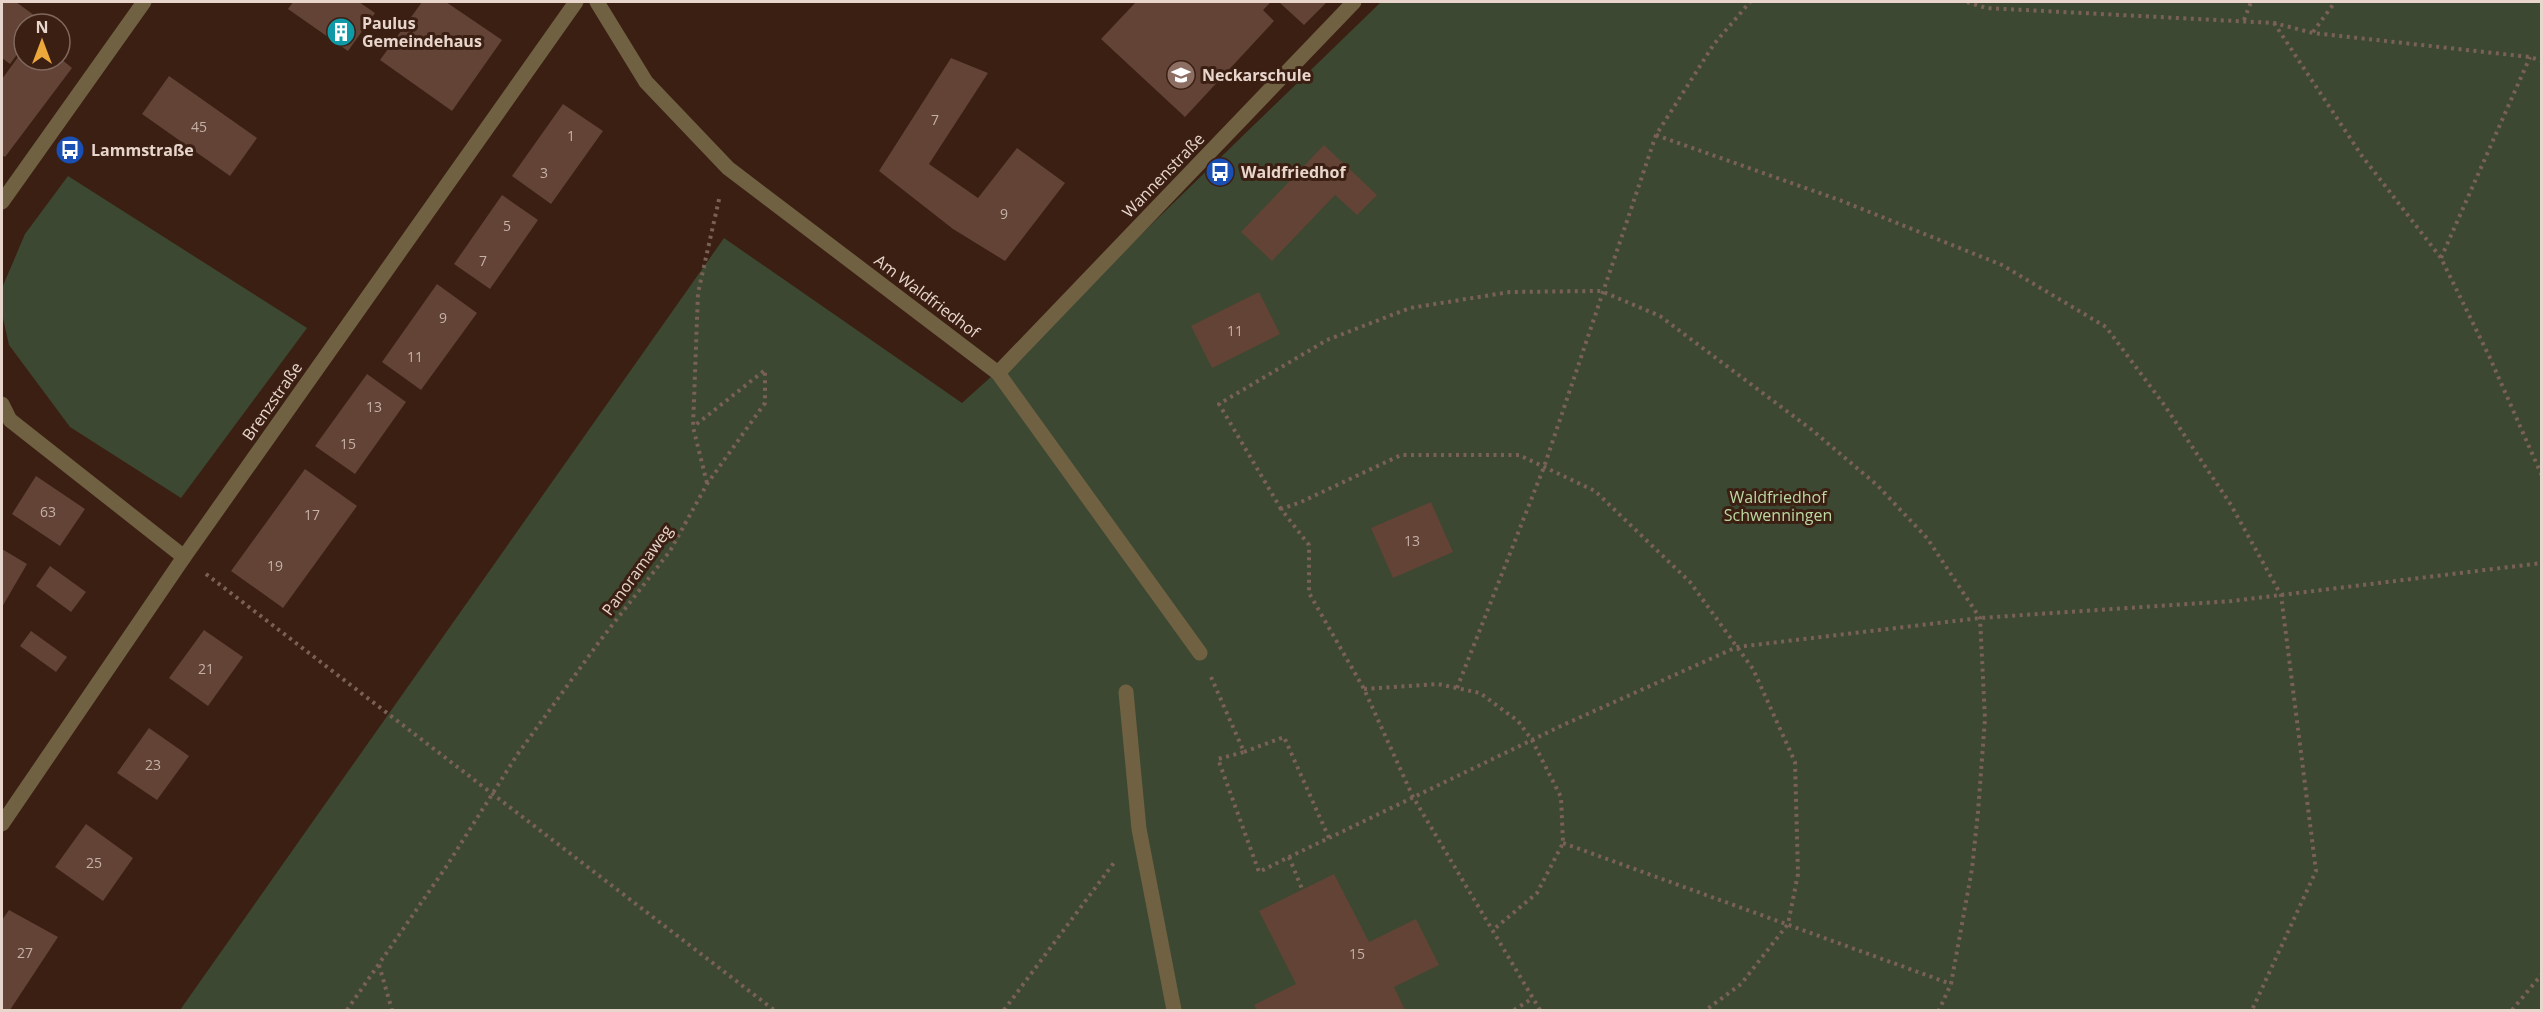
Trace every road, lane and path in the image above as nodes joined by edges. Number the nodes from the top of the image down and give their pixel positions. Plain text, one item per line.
1 (144, 2) edge
2 (576, 2) edge
3 (597, 2) edge
4 (1354, 2) edge
5 (1750, 2) edge
6 (1967, 2) edge
7 (2251, 2) edge
8 (2336, 2) edge
9 (2244, 20) junction
10 (2274, 23) junction
11 (2313, 33) junction
12 (2530, 57) junction
13 (2541, 61) edge
14 (1656, 135) junction
15 (728, 168) junction
16 (2, 202) edge
17 (2441, 258) junction
18 (1601, 291) junction
19 (998, 373) junction
20 (2, 404) edge
21 (6, 426) edge
22 (693, 427) junction
23 (1544, 467) junction
24 (2541, 476) edge
25 (707, 484) junction
26 (1281, 508) junction
27 (184, 557) junction
28 (2541, 563) edge
29 (2281, 595) junction
30 (1980, 618) junction
31 (1737, 647) junction
32 (1200, 653) joint
33 (1457, 688) junction
34 (1364, 689) junction
35 (1126, 692) dead end
36 (1532, 740) junction
37 (1244, 752) junction
38 (492, 794) junction
39 (1413, 797) junction
40 (2, 824) edge
41 (1139, 830) junction
42 (1329, 838) junction
43 (1563, 843) junction
44 (1289, 857) junction
45 (1302, 890) dead end
46 (1788, 924) junction
47 (1493, 930) junction
48 (379, 964) junction
49 (2541, 974) edge
50 (1951, 984) junction
51 (1533, 998) junction
52 (347, 1011) edge
53 (392, 1011) edge
54 (774, 1011) edge
55 (1004, 1011) edge
56 (1174, 1011) edge
57 (1514, 1011) edge
58 (1540, 1011) edge
59 (1706, 1011) edge
60 (1938, 1011) edge
61 (2252, 1011) edge
62 (2512, 1011) edge

1 - 16 street
2 - 27 street, Brenzstraße
3 - 15 street, Am Waldfriedhof
4 - 19 street, Wannenstraße
5 - 14 path
6 - 9 path
7 - 9 path
8 - 11 path
9 - 10 path
10 - 11 path
10 - 17 path
11 - 12 path
12 - 13 path
12 - 17 path
14 - 18 path
14 - 29 path
15 - 19 street, Am Waldfriedhof
15 - 22 path
17 - 24 path
18 - 23 path
18 - 26 path
18 - 30 path
19 - 32 street, Am Waldfriedhof
20 - 21 street
21 - 27 street
22 - 25 path
22 - 25 path, Panoramaweg
23 - 26 path
23 - 31 path
23 - 33 path
25 - 38 path, Panoramaweg
26 - 34 path
27 - 38 path
27 - 40 street, Brenzstraße
28 - 29 path
29 - 30 path
29 - 61 path
30 - 31 path
30 - 50 path
31 - 36 path
31 - 46 path
32 - 37 path
33 - 34 path
33 - 36 path
34 - 39 path
35 - 41 street
36 - 39 path
36 - 43 path
37 - 42 path
37 - 44 path
38 - 48 path, Panoramaweg
38 - 54 path
39 - 42 path
39 - 47 path
41 - 55 path
41 - 56 street
42 - 44 path
43 - 46 path
43 - 47 path
44 - 45 path
46 - 50 path
46 - 59 path
47 - 51 path
48 - 52 path, Panoramaweg
48 - 53 path
49 - 62 path
50 - 60 path
51 - 57 path
51 - 58 path

